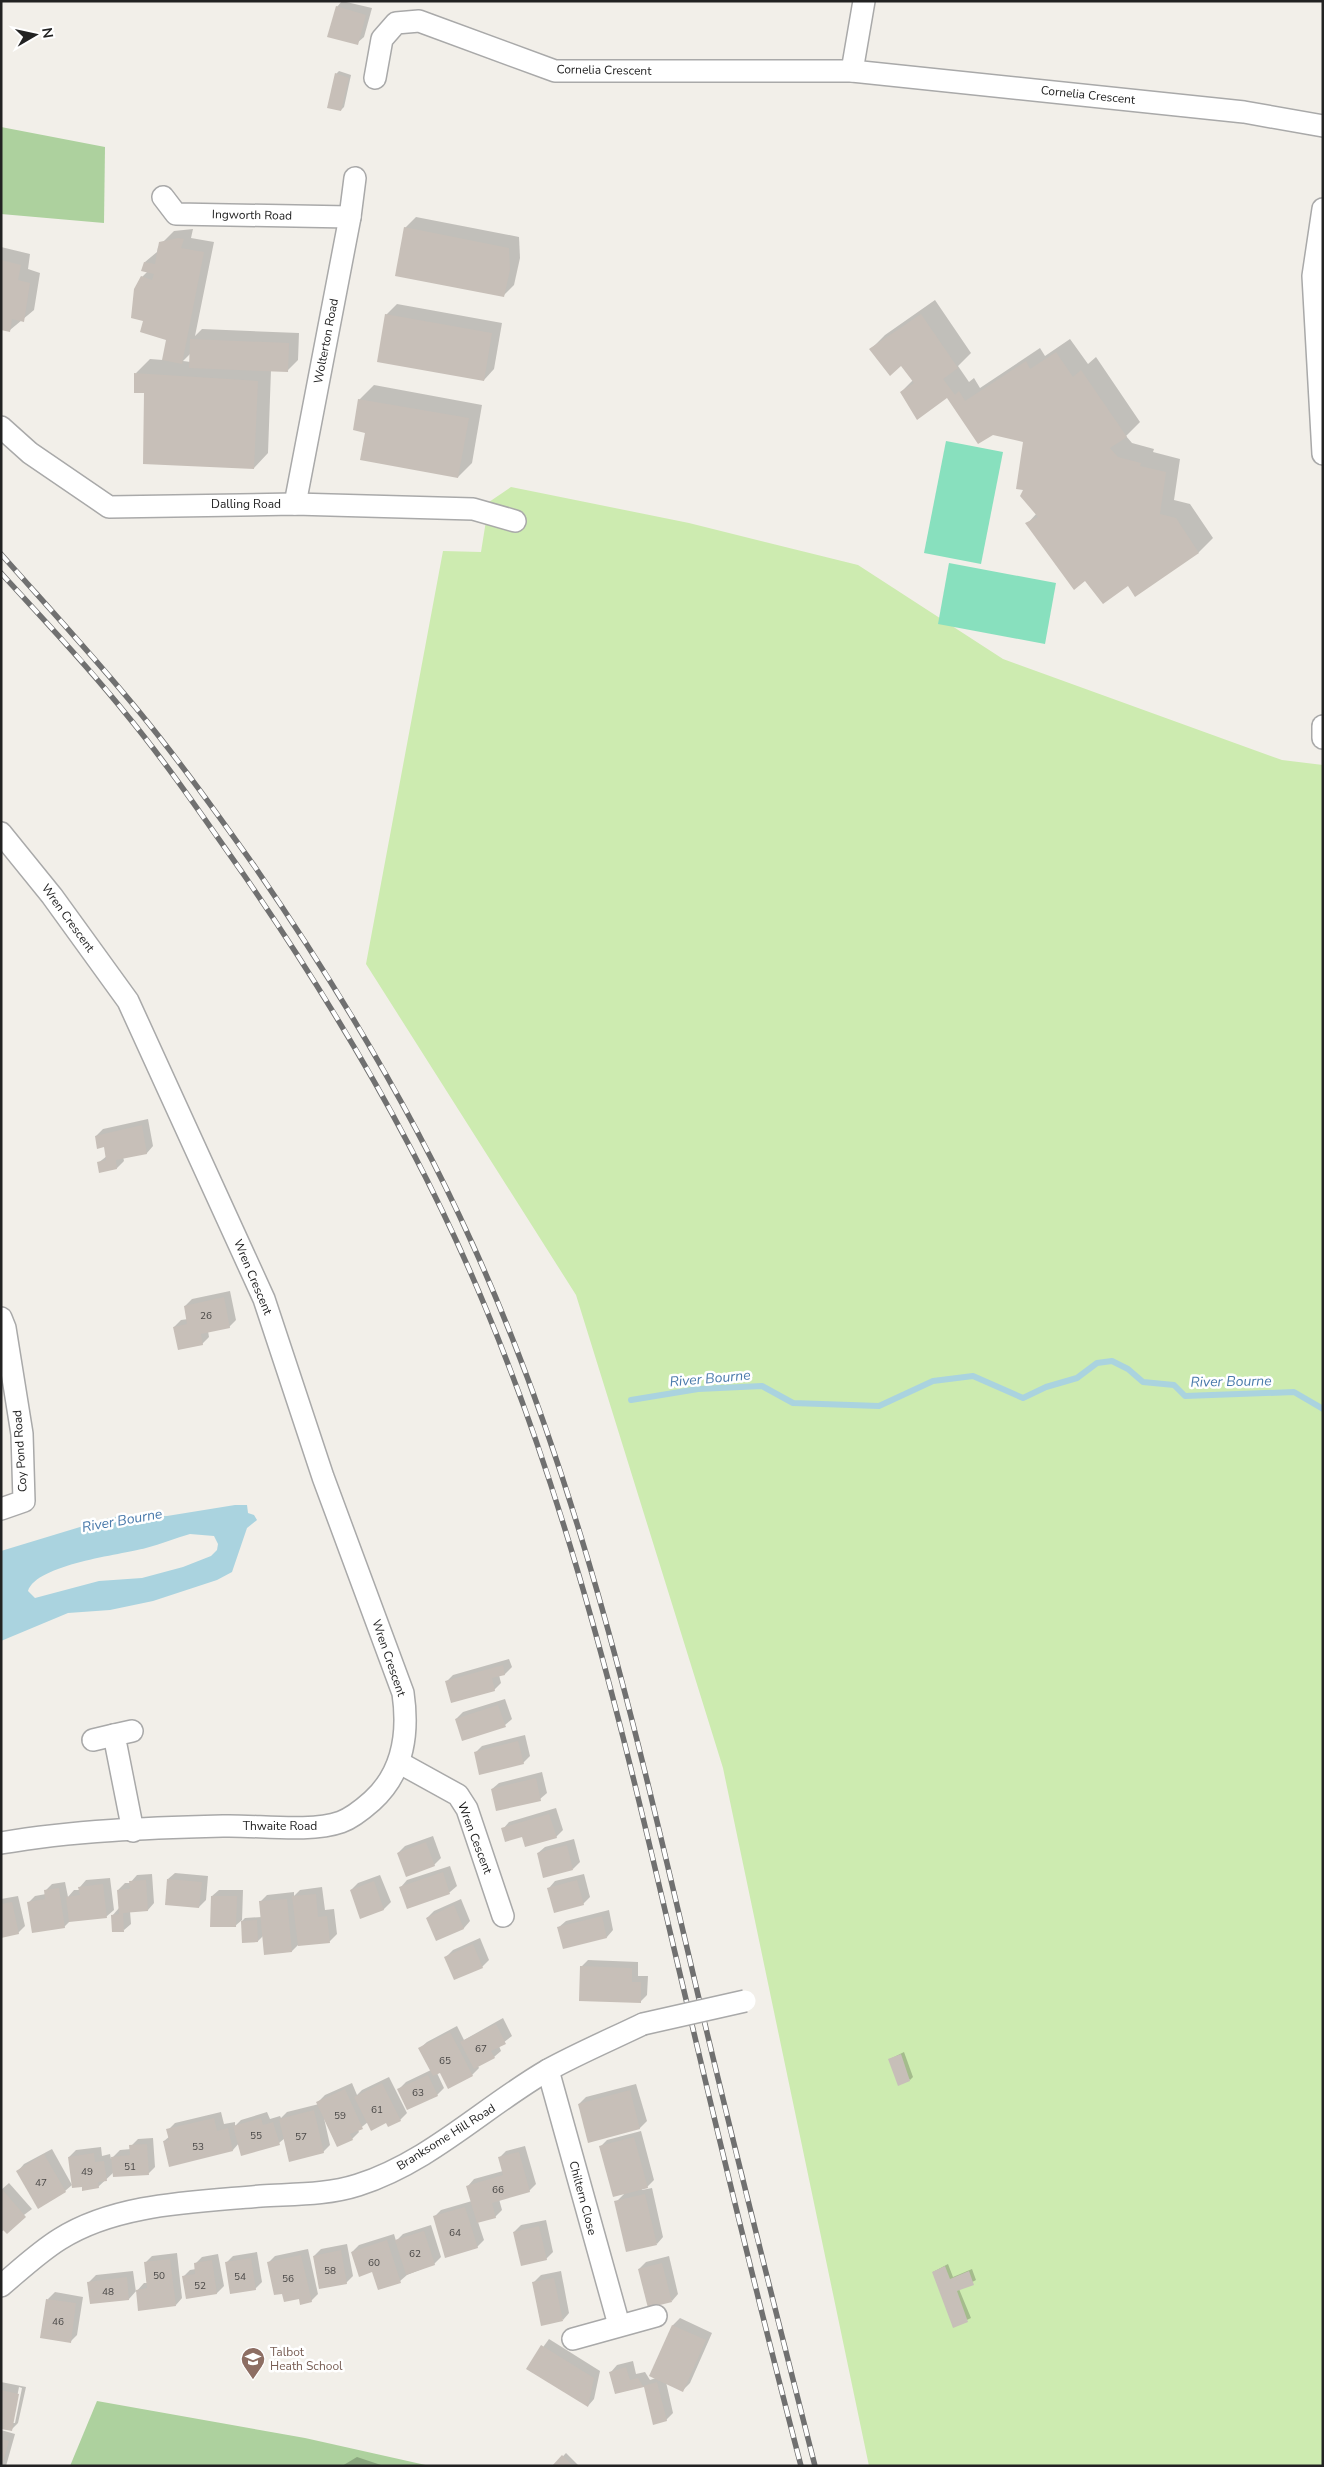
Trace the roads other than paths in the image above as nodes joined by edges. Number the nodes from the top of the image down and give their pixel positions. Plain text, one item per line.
1 (864, 1) edge
2 (852, 71) junction
3 (375, 78) dead end
4 (1323, 126) edge
5 (355, 178) dead end
6 (162, 197) dead end
7 (1323, 209) edge
8 (350, 217) junction
9 (1, 427) edge
10 (1323, 454) edge
11 (295, 504) junction
12 (514, 521) dead end
13 (1323, 726) edge
14 (1323, 738) edge
15 (1, 833) edge
16 (1, 1318) edge
17 (1, 1509) edge
18 (93, 1740) dead end
19 (400, 1763) junction
20 (133, 1831) junction
21 (1, 1843) edge
22 (503, 1916) dead end
23 (745, 2002) dead end
24 (548, 2070) junction
25 (1, 2286) edge
26 (656, 2316) dead end
27 (619, 2325) junction
28 (572, 2339) dead end

1 - 2 street
2 - 3 street, Cornelia Crescent
2 - 4 street, Cornelia Crescent
5 - 8 street, Wolterton Road
6 - 8 street, Ingworth Road
7 - 10 street
8 - 11 street, Wolterton Road
9 - 11 street, Dalling Road
11 - 12 street, Dalling Road
13 - 14 street
15 - 19 street, Wren Crescent
16 - 17 street, Coy Pond Road
18 - 20 street
19 - 20 street, Thwaite Road
19 - 22 street, Wren Cescent
20 - 21 street, Thwaite Road
23 - 24 street, Branksome Hill Road, bridge
24 - 25 street, Branksome Hill Road
24 - 27 street, Chiltern Close
26 - 27 street
27 - 28 street

